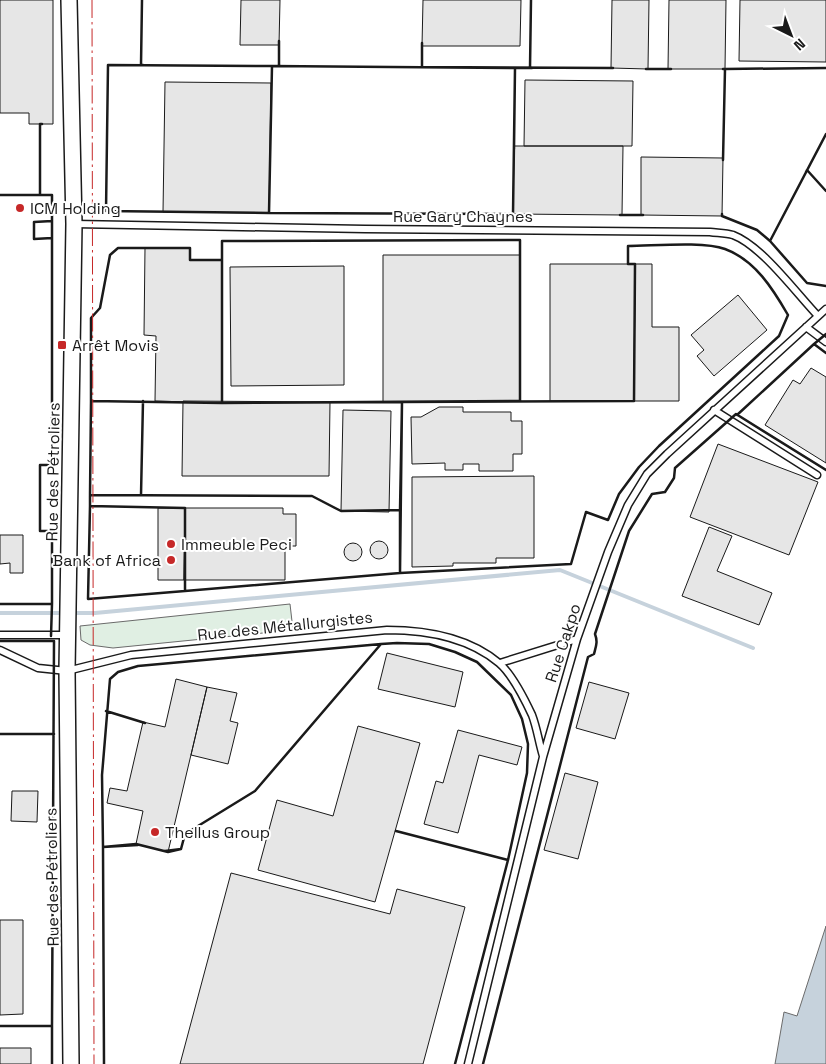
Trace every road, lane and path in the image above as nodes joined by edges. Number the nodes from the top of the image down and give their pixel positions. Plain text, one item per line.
1 (69, 0) edge
2 (74, 224) junction
3 (826, 309) edge
4 (818, 316) junction
5 (806, 327) junction
6 (826, 342) edge
7 (714, 410) junction
8 (817, 475) dead end
9 (68, 632) junction
10 (0, 635) edge
11 (577, 639) junction
12 (0, 650) edge
13 (500, 664) junction
14 (68, 671) junction
15 (543, 758) junction
16 (71, 1064) edge
17 (468, 1064) edge

1 - 2 street, Rue des Pétroliers
2 - 4 lane, Rue Gary Chaynes
2 - 9 street, Rue des Pétroliers
3 - 4 lane, Rue Cakpo
4 - 5 lane, Rue Cakpo
5 - 6 lane
5 - 7 lane, Rue Cakpo
7 - 8 lane
7 - 11 lane, Rue Cakpo
9 - 10 lane
9 - 14 street, Rue des Pétroliers
11 - 13 lane
11 - 15 lane, Rue Cakpo
12 - 14 lane, Rue des Métallurgistes
13 - 14 lane, Rue des Métallurgistes
13 - 15 lane, Rue des Métallurgistes
14 - 16 street, Rue des Pétroliers
15 - 17 lane, Rue Cakpo

